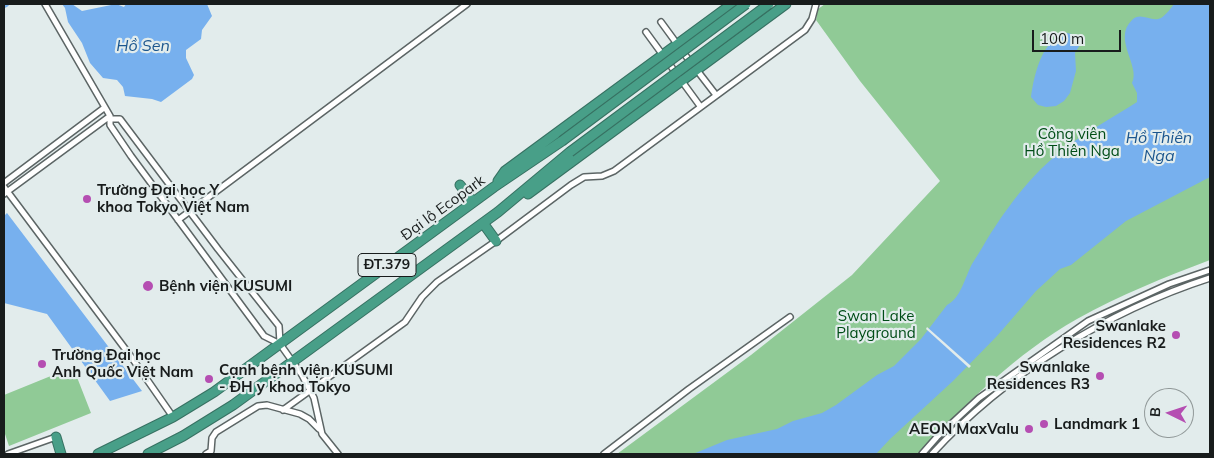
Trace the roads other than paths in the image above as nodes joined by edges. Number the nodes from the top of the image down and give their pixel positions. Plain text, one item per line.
1 (45, 4) edge
2 (467, 4) edge
3 (732, 4) edge
4 (746, 4) edge
5 (769, 4) edge
6 (786, 4) edge
7 (816, 4) edge
8 (660, 22) dead end
9 (646, 32) dead end
10 (677, 44) junction
11 (663, 55) junction
12 (696, 69) junction
13 (681, 80) junction
14 (716, 95) junction
15 (700, 106) junction
16 (104, 108) junction
17 (111, 118) junction
18 (4, 183) edge
19 (460, 185) dead end
20 (494, 187) junction
21 (5, 191) edge
22 (473, 202) junction
23 (189, 212) junction
24 (498, 212) junction
25 (178, 220) junction
26 (483, 223) junction
27 (496, 241) junction
28 (1210, 270) edge
29 (1210, 278) edge
30 (1158, 289) junction
31 (1160, 296) junction
32 (790, 317) dead end
33 (280, 344) junction
34 (293, 361) junction
35 (993, 388) junction
36 (310, 390) junction
37 (997, 394) junction
38 (283, 410) junction
39 (173, 417) junction
40 (322, 434) junction
41 (56, 437) joint
42 (8, 454) edge
43 (61, 454) edge
44 (98, 454) edge
45 (148, 454) edge
46 (206, 454) edge
47 (338, 454) edge
48 (604, 454) edge
49 (922, 454) edge
50 (932, 454) edge

1 - 16 street
2 - 23 street
3 - 10 highway
4 - 20 highway, Đại lộ Ecopark / ĐT.379, bridge
5 - 24 highway, ĐT.379, bridge
6 - 12 highway
7 - 14 street
8 - 10 street
9 - 11 street
10 - 11 highway
10 - 12 street
11 - 13 street
11 - 20 highway
12 - 13 highway
12 - 14 street
13 - 15 street
13 - 24 highway
14 - 15 street
15 - 27 street
16 - 17 street
16 - 18 street
17 - 21 street
17 - 23 street
17 - 25 street
19 - 22 highway
20 - 22 highway, Đại lộ Ecopark / ĐT.379
21 - 39 street
22 - 33 highway, Đại lộ Ecopark / ĐT.379
23 - 25 street
23 - 33 street
24 - 26 highway, ĐT.379
25 - 33 street
26 - 27 highway
26 - 34 highway, ĐT.379
27 - 36 street
28 - 30 street
29 - 31 street
30 - 31 street
30 - 35 street
31 - 37 street
32 - 48 street
33 - 34 street
33 - 39 highway, Đại lộ Ecopark / ĐT.379
34 - 36 street
34 - 45 highway, ĐT.379
35 - 37 street
35 - 49 street
36 - 38 street
36 - 40 street
37 - 50 street
38 - 40 street
38 - 46 street
39 - 44 highway, Đại lộ Ecopark / ĐT.379
40 - 47 street
41 - 42 street
41 - 43 highway

